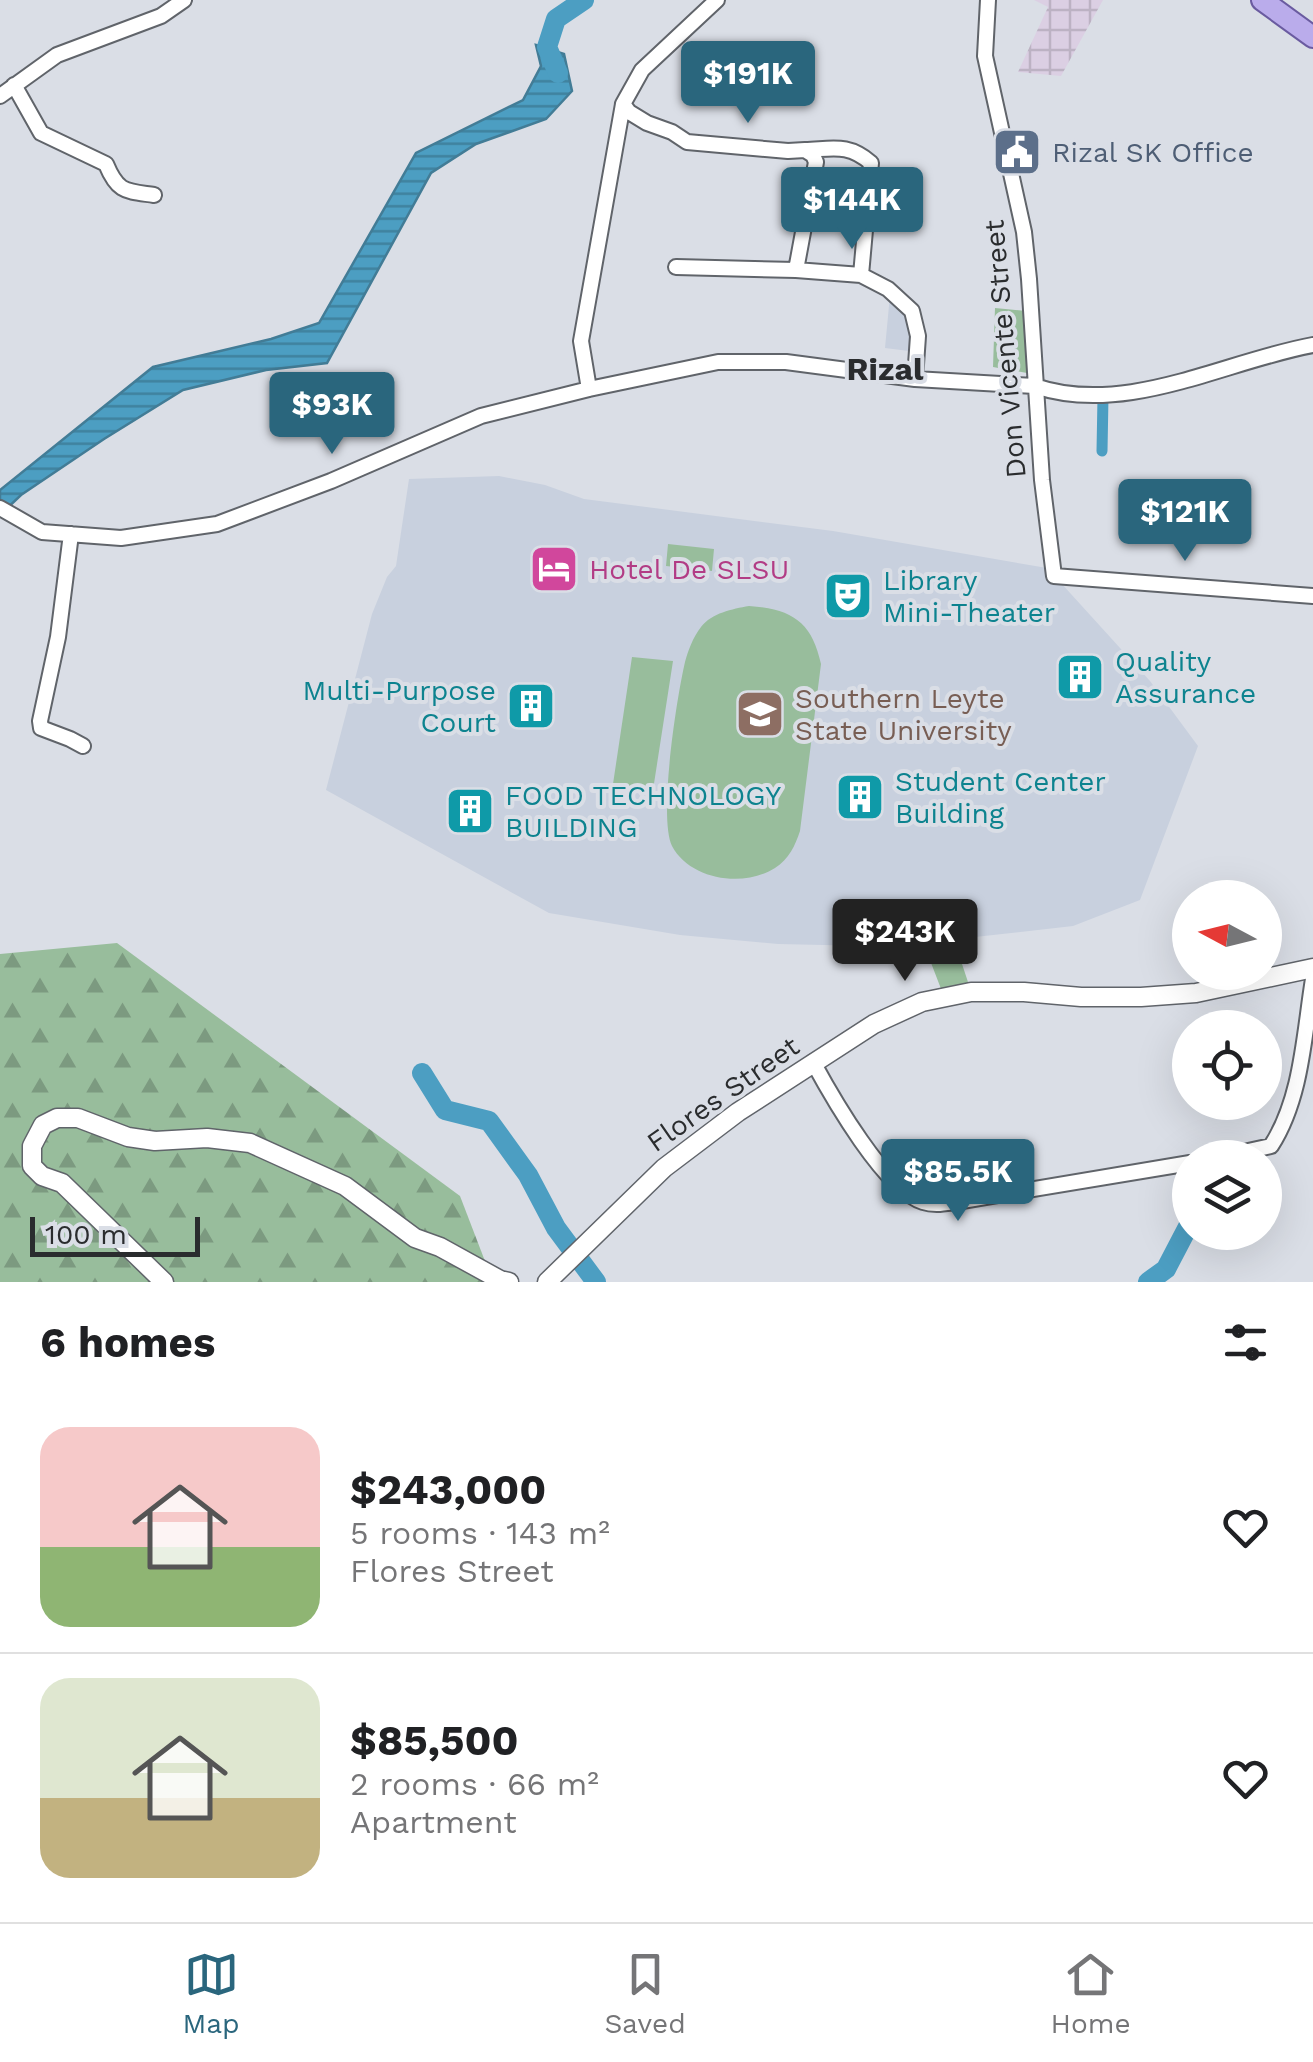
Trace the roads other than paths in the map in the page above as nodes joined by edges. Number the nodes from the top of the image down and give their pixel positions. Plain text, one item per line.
1 (184, 0) edge
2 (717, 0) edge
3 (988, 0) edge
4 (1262, 0) edge
5 (1313, 36) edge
6 (14, 86) junction
7 (0, 96) edge
8 (623, 104) junction
9 (804, 150) junction
10 (154, 195) dead end
11 (676, 267) dead end
12 (796, 270) junction
13 (861, 274) junction
14 (1313, 344) edge
15 (916, 379) junction
16 (1035, 386) junction
17 (589, 389) junction
18 (5, 512) edge
19 (72, 534) junction
20 (1313, 596) edge
21 (83, 746) dead end
22 (1313, 968) edge
23 (1313, 979) edge
24 (813, 1062) junction
25 (1275, 1140) edge
26 (1172, 1167) edge
27 (164, 1282) edge
28 (510, 1282) edge
29 (547, 1282) edge

1 - 6 street
2 - 8 street
3 - 16 street, Don Vicente Street
4 - 5 main road
6 - 7 street
6 - 10 street
8 - 9 street
8 - 17 street
9 - 12 street
9 - 13 street
11 - 12 street
12 - 13 street
13 - 15 street
14 - 16 street
15 - 16 street
15 - 17 street
16 - 20 street, Don Vicente Street
17 - 19 street
18 - 19 street
19 - 21 street
22 - 24 street, Flores Street
23 - 25 street
24 - 26 street
24 - 29 street, Flores Street
27 - 28 street

